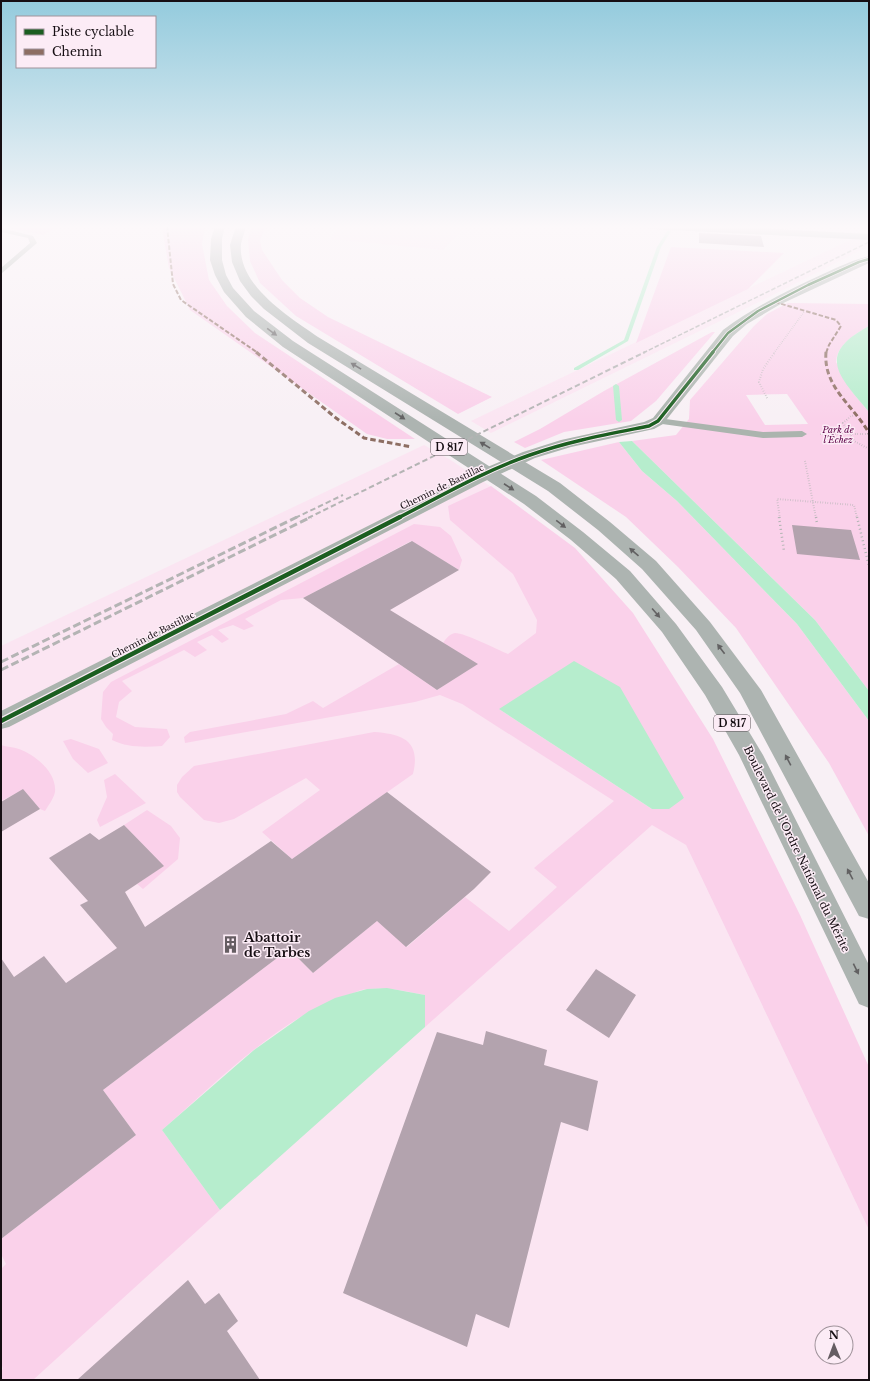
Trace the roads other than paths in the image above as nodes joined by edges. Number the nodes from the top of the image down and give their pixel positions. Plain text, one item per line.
1 (229, 290) edge
2 (253, 290) edge
3 (799, 290) edge
4 (658, 421) junction
5 (802, 434) road end
6 (1, 722) edge
7 (869, 908) edge
8 (869, 995) edge

1 -> 8 main road, Boulevard de l'Ordre National du Mérite / D 817
7 -> 2 main road, D 817
3 - 4 street, Chemin de Bastillac
4 - 5 lane
4 - 6 street, Chemin de Bastillac

